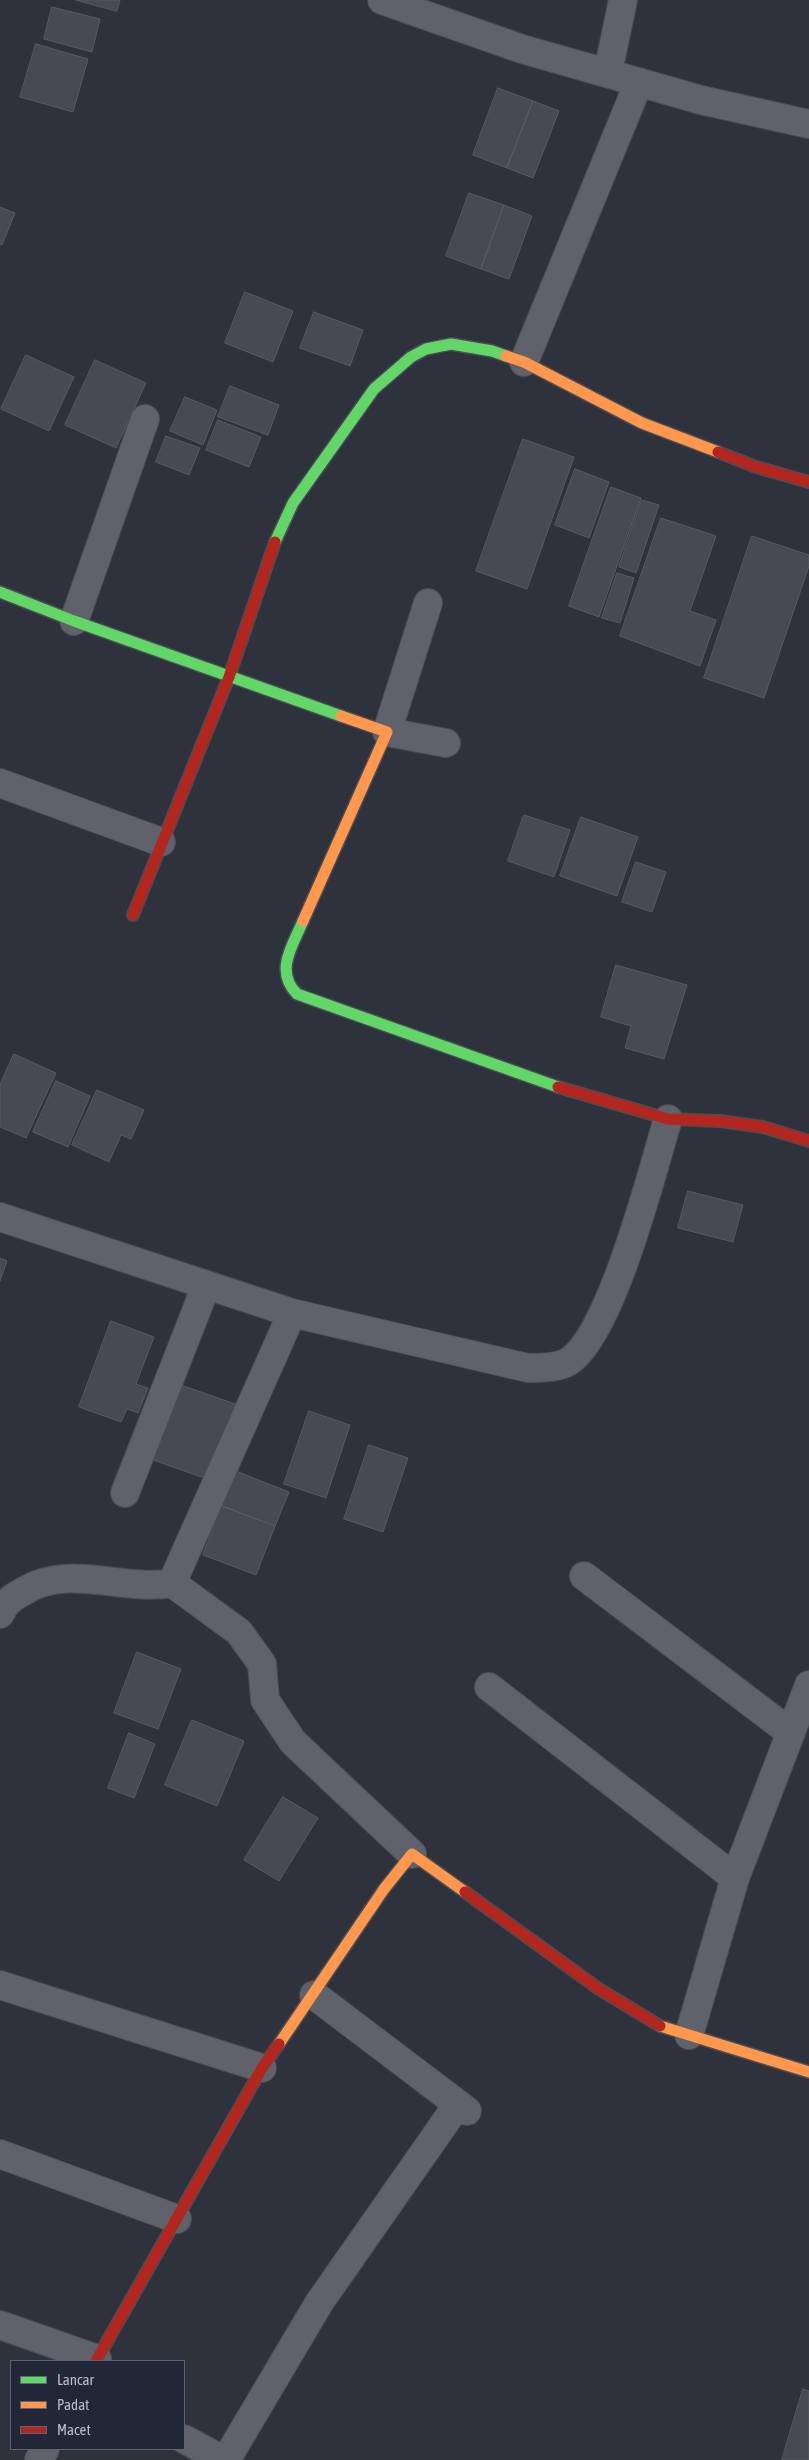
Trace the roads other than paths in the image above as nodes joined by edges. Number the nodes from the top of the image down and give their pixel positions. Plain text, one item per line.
1 (382, 0) edge
2 (623, 0) edge
3 (608, 72) junction
4 (639, 82) junction
5 (809, 124) edge
6 (524, 362) junction
7 (145, 419) dead end
8 (809, 482) edge
9 (0, 592) edge
10 (428, 603) dead end
11 (74, 621) junction
12 (230, 677) junction
13 (387, 732) junction
14 (446, 743) dead end
15 (0, 783) edge
16 (161, 842) junction
17 (133, 915) dead end
18 (668, 1119) junction
19 (809, 1141) edge
20 (0, 1218) edge
21 (206, 1286) junction
22 (292, 1313) junction
23 (125, 1493) dead end
24 (584, 1576) dead end
25 (172, 1583) junction
26 (0, 1614) edge
27 (809, 1685) edge
28 (489, 1687) dead end
29 (790, 1733) junction
30 (412, 1854) junction
31 (735, 1878) junction
32 (0, 1985) edge
33 (314, 1995) junction
34 (689, 2035) junction
35 (262, 2068) junction
36 (809, 2072) edge
37 (0, 2154) edge
38 (177, 2218) junction
39 (0, 2325) edge
40 (96, 2360) edge
41 (185, 2440) edge
42 (225, 2460) edge

1 - 3 street
2 - 3 street
3 - 4 street
4 - 5 street
4 - 6 street
6 - 8 street
6 - 12 street
7 - 11 street
9 - 11 street
10 - 13 street
11 - 12 street
12 - 13 street
12 - 16 street
13 - 14 street
13 - 18 street
15 - 16 street
16 - 17 street
18 - 19 street
18 - 22 street
20 - 21 street
21 - 22 street
21 - 23 street
22 - 25 street
24 - 29 street
25 - 26 street
25 - 30 street
27 - 29 street
28 - 31 street
29 - 31 street
30 - 33 street
30 - 34 street
31 - 34 street
32 - 35 street
33 - 35 street
33 - 42 street
34 - 36 street
35 - 38 street
37 - 38 street
38 - 40 street
39 - 40 street
41 - 42 street

